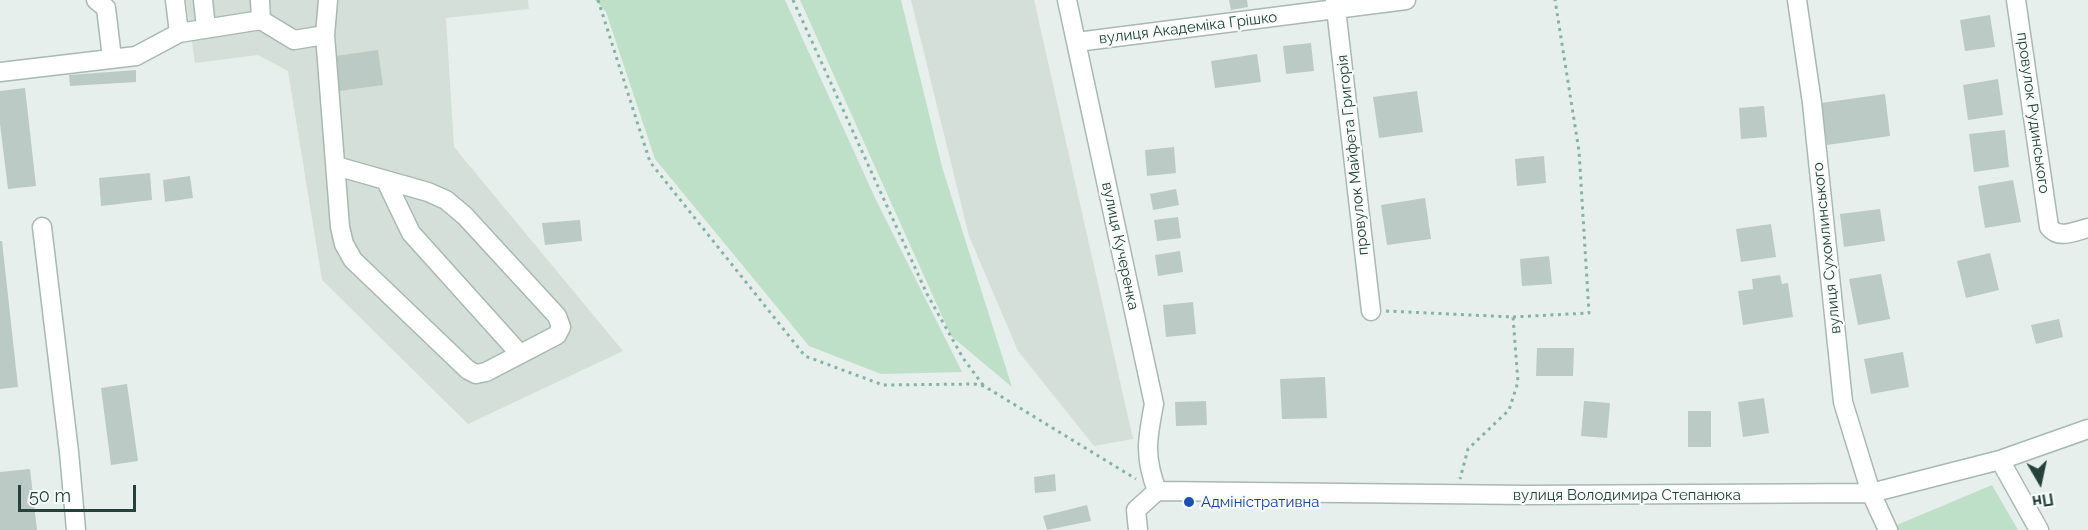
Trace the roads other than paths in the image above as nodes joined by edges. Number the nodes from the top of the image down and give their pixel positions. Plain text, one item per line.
1 (96, 0) edge
2 (175, 0) edge
3 (203, 0) edge
4 (260, 0) edge
5 (1067, 0) edge
6 (1406, 0) edge
7 (1797, 0) edge
8 (2016, 0) edge
9 (324, 4) edge
10 (1336, 4) edge
11 (261, 20) junction
12 (206, 28) junction
13 (179, 33) junction
14 (325, 36) junction
15 (1077, 42) junction
16 (112, 58) junction
17 (0, 72) edge
18 (336, 166) junction
19 (386, 181) junction
20 (42, 227) dead end
21 (2088, 228) edge
22 (1371, 311) road end
23 (520, 354) junction
24 (2088, 429) edge
25 (2000, 460) junction
26 (1157, 491) junction
27 (1871, 493) junction
28 (76, 530) edge
29 (1138, 530) edge
30 (1888, 530) edge
31 (2039, 530) edge

1 - 16 street
2 - 13 street
3 - 12 street
4 - 11 street
5 - 15 street, вулиця Кучеренка
6 - 10 street, вулиця Академіка Грішко
7 - 27 street, вулиця Сухомлинського
8 - 21 street, провулок Рудинського
9 - 14 street
10 - 15 street, вулиця Академіка Грішко
10 - 22 street, провулок Майфета Григорія
11 - 12 street
11 - 14 street
12 - 13 street
13 - 16 street
14 - 18 street
15 - 26 street, вулиця Кучеренка
16 - 17 street
18 - 19 street
18 - 23 street
19 - 23 street
19 - 23 street
20 - 28 street
24 - 25 street, вулиця Володимира Степанюка
25 - 27 street, вулиця Володимира Степанюка
25 - 31 street
26 - 27 street, вулиця Володимира Степанюка
26 - 29 street
27 - 30 street, вулиця Сухомлинського

